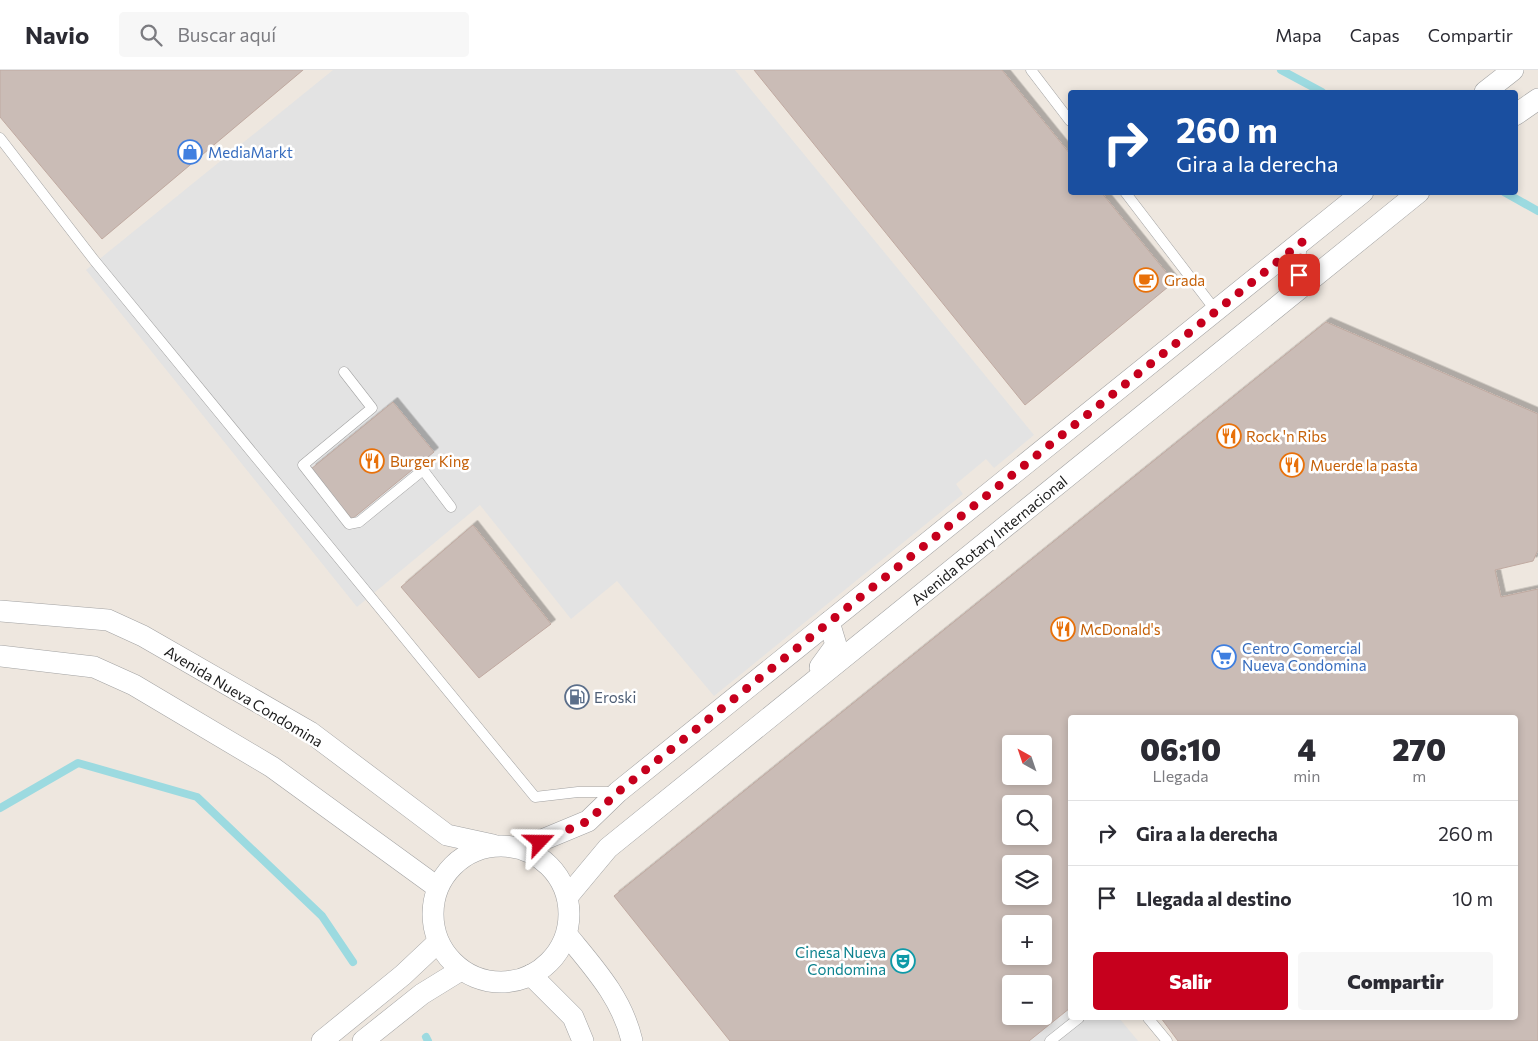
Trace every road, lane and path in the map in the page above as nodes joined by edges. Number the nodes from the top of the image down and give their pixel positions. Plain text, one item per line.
1 (1031, 70) edge
2 (1513, 70) edge
3 (1488, 90) edge
4 (1068, 118) edge
5 (0, 138) edge
6 (1128, 195) edge
7 (1359, 195) edge
8 (1414, 195) edge
9 (1302, 242) junction
10 (1297, 291) junction
11 (1216, 310) junction
12 (344, 372) dead end
13 (451, 508) dead end
14 (0, 611) edge
15 (829, 622) junction
16 (0, 656) edge
17 (802, 691) junction
18 (618, 792) junction
19 (493, 845) junction
20 (523, 848) junction
21 (438, 887) junction
22 (568, 896) junction
23 (567, 935) junction
24 (437, 943) junction
25 (461, 970) junction
26 (531, 975) junction
27 (1076, 1020) edge
28 (1150, 1020) edge
29 (322, 1041) edge
30 (363, 1041) edge
31 (583, 1041) edge
32 (632, 1041) edge
33 (1050, 1041) edge
34 (1167, 1041) edge

1 - 4 lane
2 - 3 street
5 - 18 lane
6 - 11 lane
7 - 9 street
8 - 10 street, Avenida Rotary Internacional
9 - 10 lane
9 - 11 street
10 - 17 street, Avenida Rotary Internacional
11 - 15 street
12 - 13 lane
14 - 19 street, Avenida Nueva Condomina
15 - 17 street
15 - 18 street
16 - 21 street
17 - 22 street, Avenida Rotary Internacional
18 - 20 street
19 - 20 street
19 - 21 street
20 - 22 street
21 - 24 street
22 - 23 street
23 - 26 street
23 - 32 street
24 - 25 street
24 - 29 street
25 - 26 street
25 - 30 street
26 - 31 street
27 - 33 lane
28 - 34 lane

